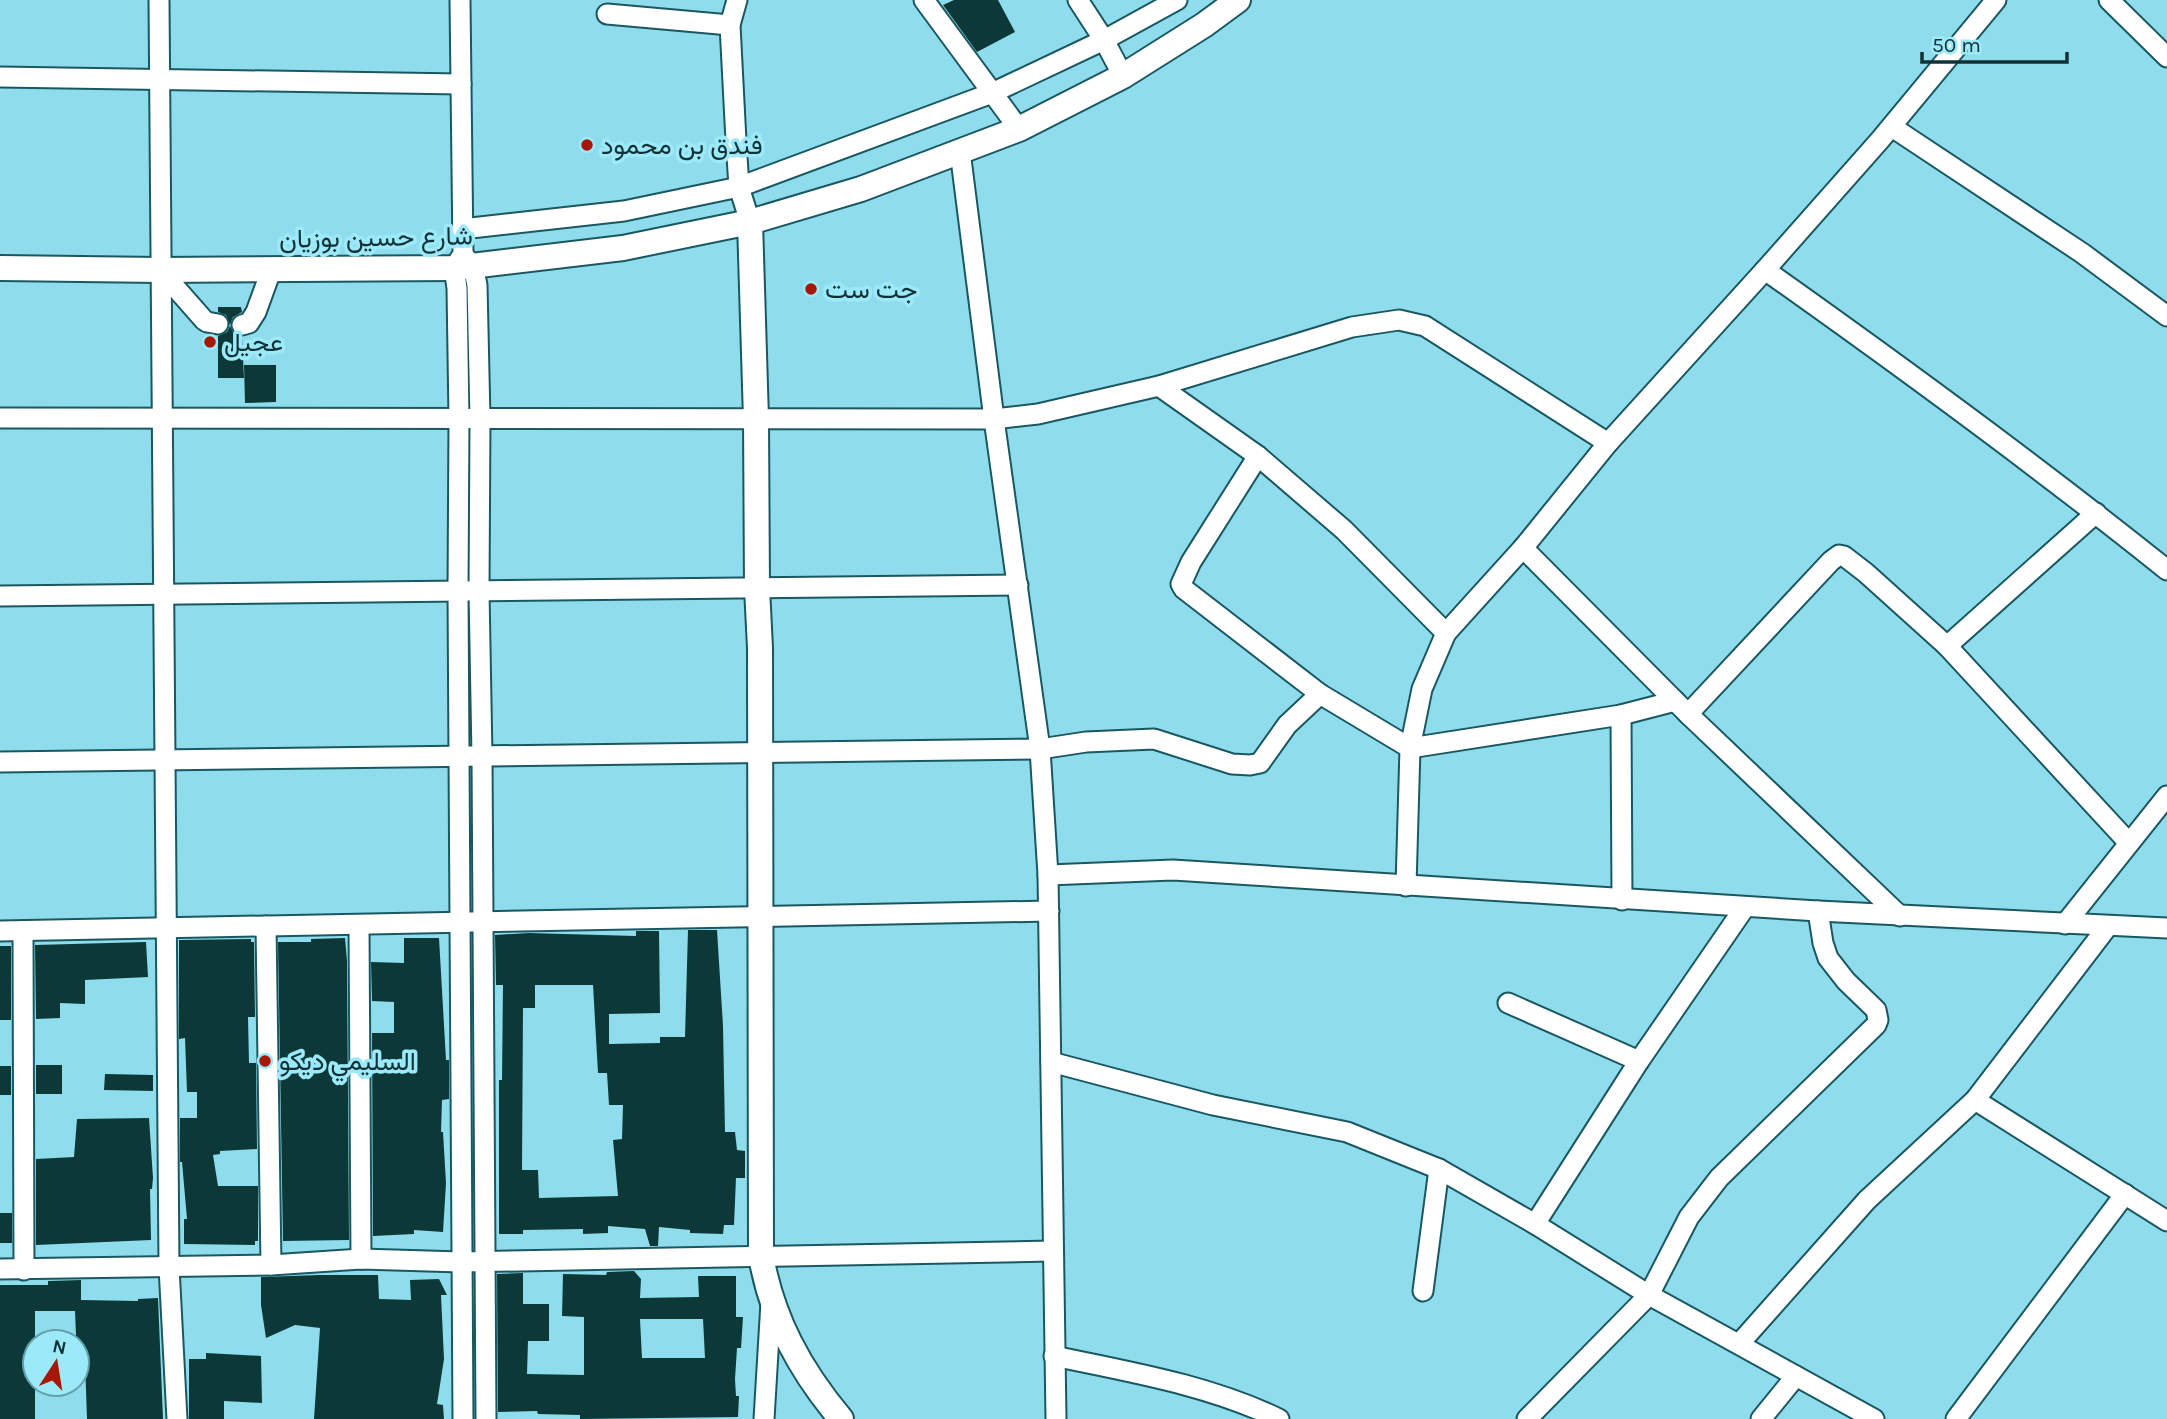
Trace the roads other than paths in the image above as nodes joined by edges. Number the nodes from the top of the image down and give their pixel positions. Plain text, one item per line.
1 (159, 0) edge
2 (460, 0) edge
3 (737, 0) edge
4 (924, 0) edge
5 (1078, 0) edge
6 (1177, 0) edge
7 (1238, 0) edge
8 (1996, 0) edge
9 (2109, 0) edge
10 (607, 14) dead end
11 (730, 25) junction
12 (1104, 40) junction
13 (2167, 57) edge
14 (1123, 76) junction
15 (0, 78) edge
16 (159, 80) junction
17 (461, 84) junction
18 (992, 93) junction
19 (1892, 127) junction
20 (1019, 129) junction
21 (960, 151) junction
22 (738, 187) junction
23 (750, 222) junction
24 (462, 229) junction
25 (463, 263) junction
26 (0, 268) edge
27 (272, 268) junction
28 (160, 270) junction
29 (1765, 270) junction
30 (2167, 316) edge
31 (218, 324) dead end
32 (242, 325) dead end
33 (1159, 386) junction
34 (0, 418) edge
35 (162, 418) junction
36 (459, 419) junction
37 (480, 419) junction
38 (756, 419) junction
39 (994, 419) junction
40 (1608, 443) junction
41 (1258, 456) junction
42 (2096, 513) junction
43 (1523, 548) junction
44 (2167, 570) edge
45 (1018, 585) junction
46 (757, 588) junction
47 (458, 591) junction
48 (480, 591) junction
49 (163, 594) junction
50 (0, 596) edge
51 (1446, 633) junction
52 (1947, 646) junction
53 (1320, 694) junction
54 (1681, 707) junction
55 (1621, 715) junction
56 (1410, 748) junction
57 (1040, 750) junction
58 (759, 754) junction
59 (460, 757) junction
60 (482, 757) junction
61 (165, 760) junction
62 (0, 762) edge
63 (2167, 796) edge
64 (2129, 843) junction
65 (1048, 875) junction
66 (1406, 886) junction
67 (1622, 900) junction
68 (1745, 907) junction
69 (1049, 911) junction
70 (1818, 911) junction
71 (1900, 916) junction
72 (760, 917) junction
73 (460, 922) junction
74 (482, 922) junction
75 (2065, 923) junction
76 (359, 925) junction
77 (266, 926) junction
78 (2108, 926) junction
79 (167, 928) junction
80 (2167, 928) edge
81 (0, 931) edge
82 (23, 931) junction
83 (1508, 1003) dead end
84 (1639, 1061) junction
85 (1051, 1062) junction
86 (1975, 1100) junction
87 (1439, 1169) junction
88 (2125, 1194) junction
89 (2167, 1221) edge
90 (1535, 1224) junction
91 (1052, 1251) junction
92 (761, 1256) junction
93 (361, 1259) junction
94 (484, 1261) junction
95 (461, 1262) junction
96 (271, 1265) junction
97 (169, 1267) junction
98 (0, 1269) edge
99 (24, 1270) junction
100 (1423, 1291) dead end
101 (1649, 1295) junction
102 (771, 1302) junction
103 (1740, 1344) junction
104 (1054, 1356) junction
105 (1796, 1376) junction
106 (177, 1419) edge
107 (463, 1419) edge
108 (486, 1419) edge
109 (764, 1419) edge
110 (841, 1419) edge
111 (1056, 1419) edge
112 (1279, 1419) edge
113 (1527, 1419) edge
114 (1761, 1419) edge
115 (1874, 1419) edge
116 (1956, 1419) edge

1 - 16 street
2 - 17 street
3 - 11 street
4 - 18 street
5 - 12 street
6 - 12 street
7 - 14 main road, شارع حسين بوزيان
8 - 19 street
9 - 13 street
10 - 11 street
11 - 22 street
12 - 14 street
12 - 18 street
14 - 20 main road, شارع حسين بوزيان
15 - 16 street
16 - 17 street
16 - 28 street
17 - 24 street
18 - 20 street
18 - 22 street
19 - 29 street
19 - 30 street
20 - 21 main road, شارع حسين بوزيان
21 - 23 main road, شارع حسين بوزيان
21 - 39 street
22 - 23 street
22 - 24 street
23 - 25 main road, شارع حسين بوزيان
23 - 38 main road
24 - 25 street
25 - 27 main road, شارع حسين بوزيان
25 - 36 street
25 - 37 street
26 - 28 main road, شارع حسين بوزيان
27 - 28 main road, شارع حسين بوزيان
27 - 32 street
28 - 31 street
28 - 35 street
29 - 40 street
29 - 42 street
33 - 39 street
33 - 40 street
33 - 41 street
34 - 35 street
35 - 36 street
35 - 49 street
36 - 37 street
36 - 47 street
37 - 38 street
37 - 48 street
38 - 39 street
38 - 46 main road
39 - 45 street
40 - 43 street
41 - 51 street
41 - 53 street
42 - 44 street
42 - 52 street
43 - 51 street
43 - 54 street
45 - 46 street
45 - 57 street
46 - 48 street
46 - 58 main road
47 - 48 street
47 - 49 street
47 - 59 street
48 - 60 street
49 - 50 street
49 - 61 street
51 - 56 street
52 - 54 street
52 - 64 street
53 - 56 street
53 - 57 street
54 - 55 street
54 - 71 street
55 - 56 street
55 - 67 street
56 - 66 street
57 - 58 street
57 - 65 street
58 - 60 street
58 - 72 main road
59 - 60 street
59 - 61 street
59 - 73 street
60 - 74 street
61 - 62 street
61 - 79 street
63 - 64 street
64 - 75 street
65 - 66 street
65 - 69 street
66 - 67 street
67 - 68 street
68 - 70 street
68 - 84 street
69 - 72 street
69 - 85 street
70 - 71 street
70 - 101 street
71 - 75 street
72 - 74 street
72 - 92 main road
73 - 74 street
73 - 76 street
73 - 95 street
74 - 94 street
75 - 78 street
76 - 77 street
76 - 93 street
77 - 79 street
77 - 96 street
78 - 80 street
78 - 86 street
79 - 82 street
79 - 97 street
81 - 82 street
82 - 99 street
83 - 84 street
84 - 90 street
85 - 87 street
85 - 91 street
86 - 88 street
86 - 103 street
87 - 90 street
87 - 100 street
88 - 89 street
88 - 116 street
90 - 101 street
91 - 92 street
91 - 104 street
92 - 94 street
92 - 102 main road
93 - 95 street
93 - 96 street
94 - 95 street
94 - 108 street
95 - 107 street
96 - 97 street
97 - 99 street
97 - 106 street
98 - 99 street
101 - 103 street
101 - 113 street
102 - 109 street
102 - 110 main road
103 - 105 street
104 - 111 street
104 - 112 street
105 - 114 street
105 - 115 street

